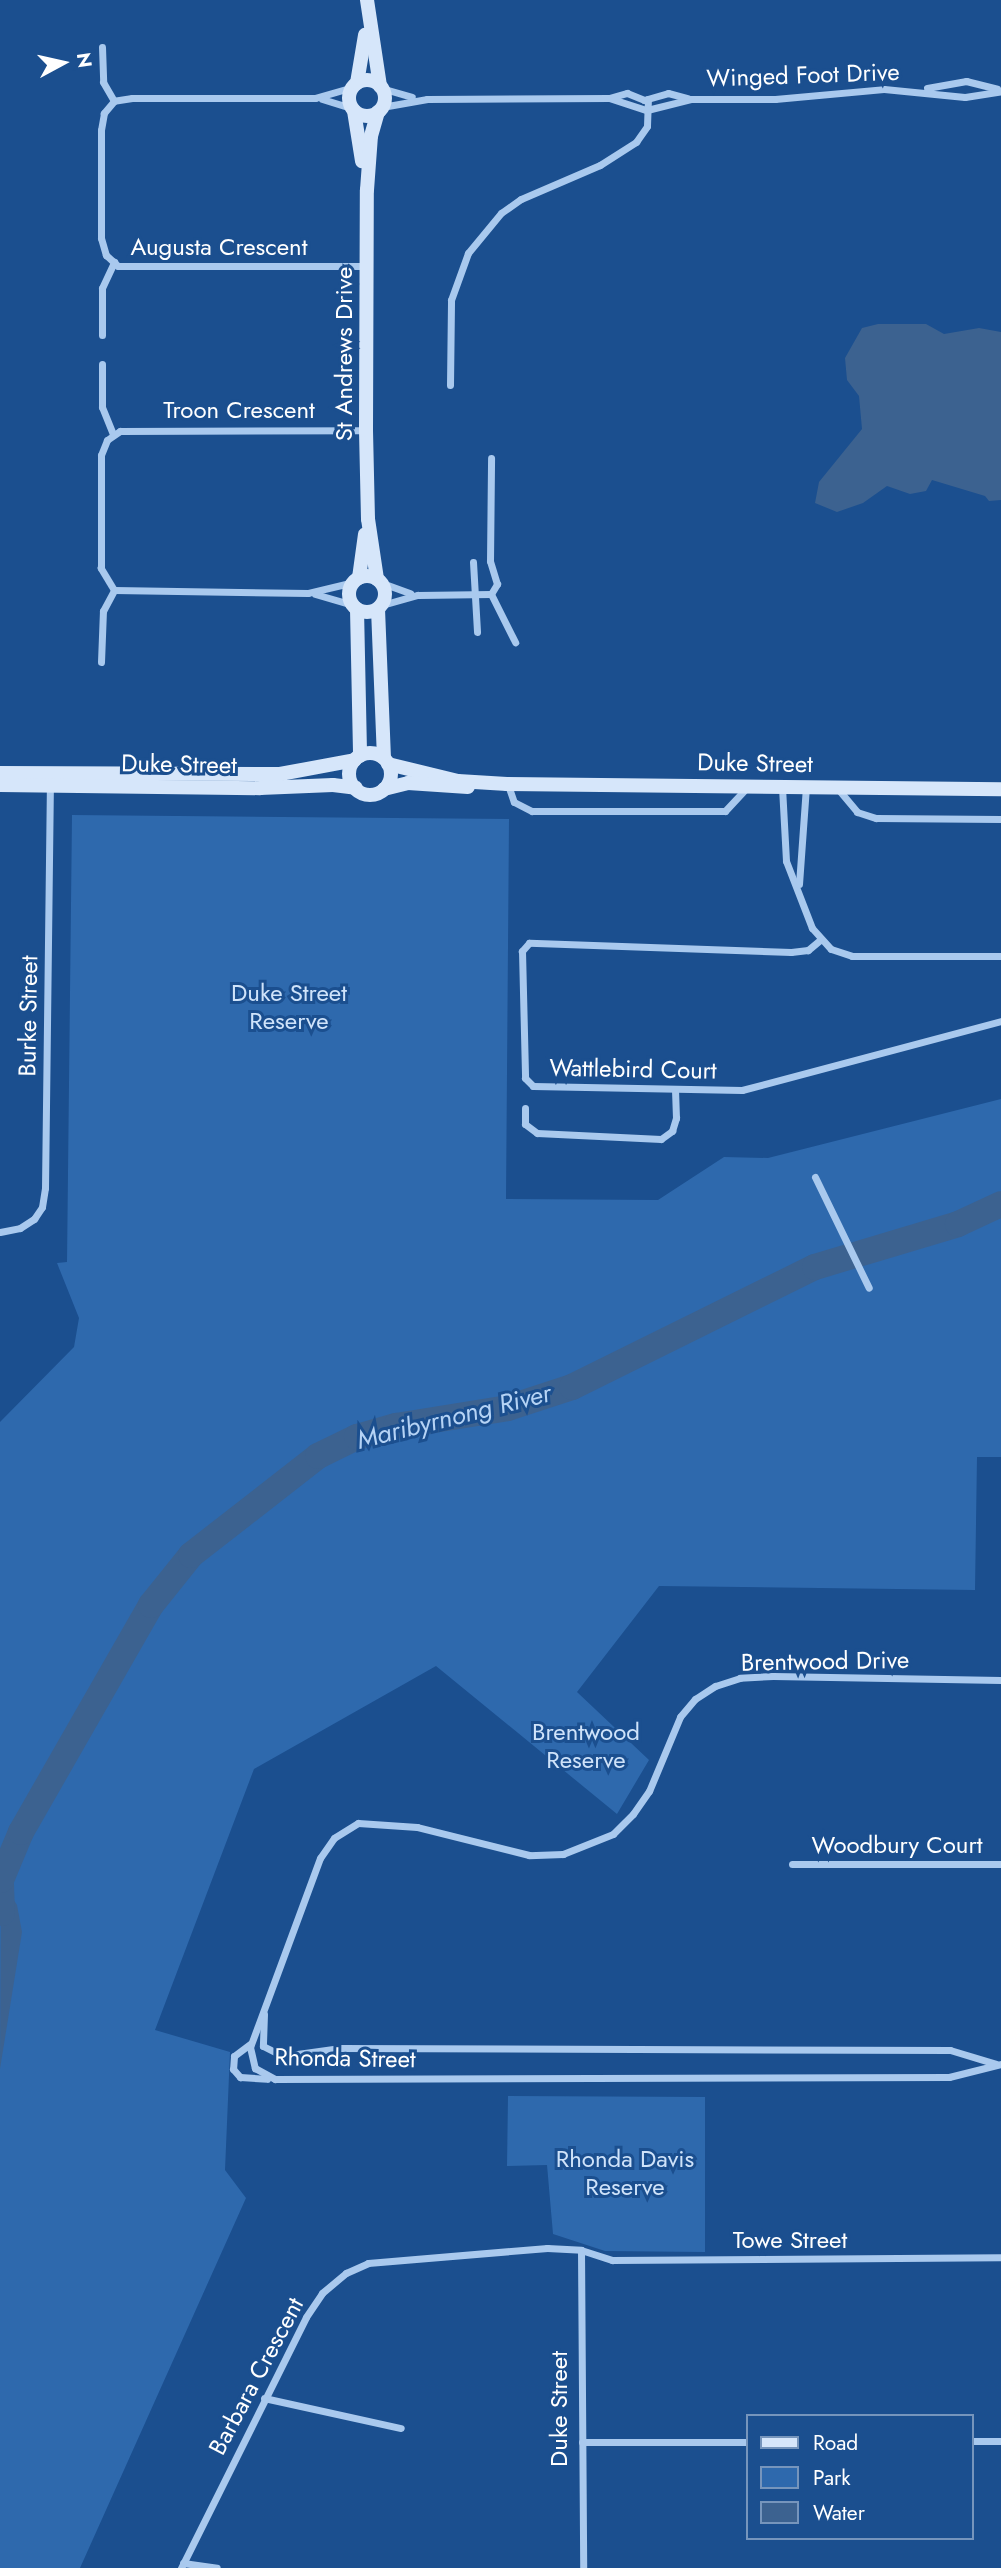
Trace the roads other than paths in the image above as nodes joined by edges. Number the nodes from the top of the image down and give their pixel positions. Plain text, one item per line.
1 (367, 0) edge
2 (367, 23) junction
3 (102, 47) dead end
4 (355, 85) junction
5 (380, 87) junction
6 (916, 89) junction
7 (1001, 90) edge
8 (315, 98) junction
9 (609, 98) junction
10 (426, 99) junction
11 (648, 99) junction
12 (691, 99) junction
13 (114, 101) junction
14 (353, 109) junction
15 (380, 109) junction
16 (647, 110) junction
17 (367, 190) junction
18 (114, 262) junction
19 (366, 266) junction
20 (102, 335) dead end
21 (102, 364) dead end
22 (450, 385) dead end
23 (366, 430) junction
24 (113, 434) junction
25 (491, 458) dead end
26 (368, 519) junction
27 (473, 562) dead end
28 (357, 580) junction
29 (379, 581) junction
30 (114, 590) junction
31 (308, 593) junction
32 (418, 594) junction
33 (473, 594) junction
34 (491, 594) junction
35 (355, 607) junction
36 (380, 607) junction
37 (477, 632) dead end
38 (515, 642) dead end
39 (102, 662) dead end
40 (357, 758) junction
41 (386, 761) junction
42 (0, 772) edge
43 (50, 780) junction
44 (507, 784) junction
45 (0, 785) edge
46 (747, 786) junction
47 (782, 787) junction
48 (806, 787) junction
49 (836, 787) junction
50 (356, 789) junction
51 (384, 789) junction
52 (1001, 789) edge
53 (1001, 819) edge
54 (799, 888) junction
55 (820, 940) junction
56 (1001, 956) edge
57 (1001, 1021) edge
58 (675, 1090) junction
59 (525, 1108) dead end
60 (815, 1177) dead end
61 (0, 1232) edge
62 (869, 1288) dead end
63 (1001, 1680) edge
64 (792, 1864) dead end
65 (1001, 1864) edge
66 (266, 2001) junction
67 (250, 2044) junction
68 (999, 2064) edge
69 (275, 2079) junction
70 (581, 2250) junction
71 (1001, 2257) edge
72 (264, 2398) junction
73 (401, 2428) dead end
74 (973, 2441) edge
75 (1001, 2441) edge
76 (582, 2442) junction
77 (746, 2442) edge
78 (182, 2565) edge
79 (218, 2568) edge
80 (583, 2568) edge

1 - 2 street
2 - 4 street
2 - 5 street
3 - 13 street
4 - 5 street
4 - 8 street
4 - 14 street
5 - 10 street, Winged Foot Drive
5 - 15 street
6 - 7 street, Winged Foot Drive
6 - 7 street, Winged Foot Drive
6 - 12 street, Winged Foot Drive
8 - 13 street
8 - 14 street
9 - 10 street, Winged Foot Drive
9 - 11 street, Winged Foot Drive
9 - 16 street, Winged Foot Drive
10 - 15 street, Winged Foot Drive
11 - 12 street, Winged Foot Drive
11 - 16 street
12 - 16 street, Winged Foot Drive
13 - 18 street, Augusta Crescent
14 - 15 street
14 - 17 street, St Andrews Drive
15 - 17 street, St Andrews Drive
16 - 22 street
17 - 19 street, St Andrews Drive
18 - 19 street, Augusta Crescent
18 - 20 street, Augusta Crescent
19 - 23 street, St Andrews Drive
21 - 24 street
23 - 24 street, Troon Crescent
23 - 26 street, St Andrews Drive
24 - 30 street
25 - 34 street
26 - 28 street, St Andrews Drive
26 - 29 street, St Andrews Drive
27 - 33 street
28 - 29 street
28 - 31 street
28 - 35 street
29 - 32 street
29 - 36 street
30 - 31 street
30 - 39 street
31 - 35 street
32 - 33 street
32 - 36 street
33 - 34 street
33 - 37 street
34 - 38 street
35 - 36 street
35 - 40 street
36 - 41 street
40 - 41 street
40 - 43 street, Duke Street
40 - 50 street
41 - 44 street, Duke Street
41 - 51 street
42 - 43 street, Duke Street
43 - 45 street, Duke Street
43 - 50 street, Duke Street
43 - 61 street, Burke Street
44 - 46 street, Duke Street
44 - 46 street
44 - 51 street, Duke Street
46 - 47 street, Duke Street
47 - 48 street, Duke Street
47 - 54 street
48 - 49 street, Duke Street
48 - 54 street
49 - 52 street, Duke Street
49 - 53 street
50 - 51 street
54 - 55 street
55 - 56 street
55 - 58 street, Wattlebird Court
57 - 58 street, Wattlebird Court
58 - 59 street
60 - 62 street
63 - 66 street, Brentwood Drive
64 - 65 street, Woodbury Court
66 - 67 street, Rhonda Street
66 - 68 street, Rhonda Street
67 - 69 street, Rhonda Street
67 - 69 street
68 - 69 street, Rhonda Street
70 - 71 street, Towe Street
70 - 72 street, Barbara Crescent
70 - 76 street, Duke Street
72 - 73 street
72 - 78 street, Barbara Crescent
74 - 75 street
76 - 77 street
76 - 80 street, Duke Street
78 - 79 street

